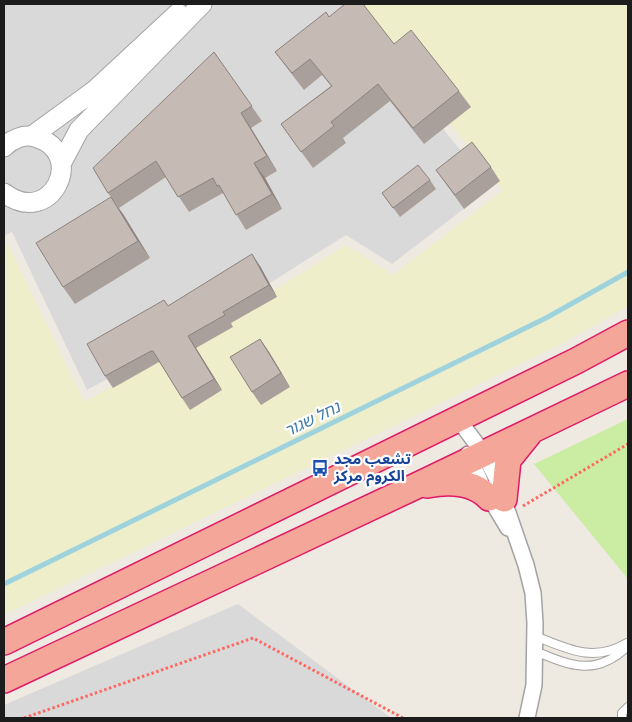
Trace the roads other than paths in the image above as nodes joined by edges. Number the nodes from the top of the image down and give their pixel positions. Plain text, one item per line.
1 (186, 4) edge
2 (202, 4) edge
3 (32, 136) junction
4 (4, 147) edge
5 (62, 164) junction
6 (4, 193) edge
7 (22, 202) junction
8 (4, 214) edge
9 (628, 333) edge
10 (628, 384) edge
11 (458, 419) junction
12 (533, 430) junction
13 (477, 457) junction
14 (414, 487) junction
15 (501, 504) junction
16 (516, 539) junction
17 (4, 642) edge
18 (535, 643) junction
19 (628, 644) edge
20 (4, 680) edge
21 (628, 707) edge
22 (527, 718) edge
23 (622, 718) edge

1 - 3 street
2 - 5 street
3 - 4 street
3 - 5 street
5 - 7 street
6 - 7 street
7 - 8 street
9 - 11 highway
10 - 12 highway
11 - 13 street
11 - 17 highway
12 - 13 highway
12 - 15 highway
13 - 14 highway
13 - 15 street
14 - 15 highway
14 - 20 highway
15 - 16 street
15 - 16 street
16 - 18 street
18 - 19 lane
18 - 19 lane
18 - 22 street
21 - 23 lane

